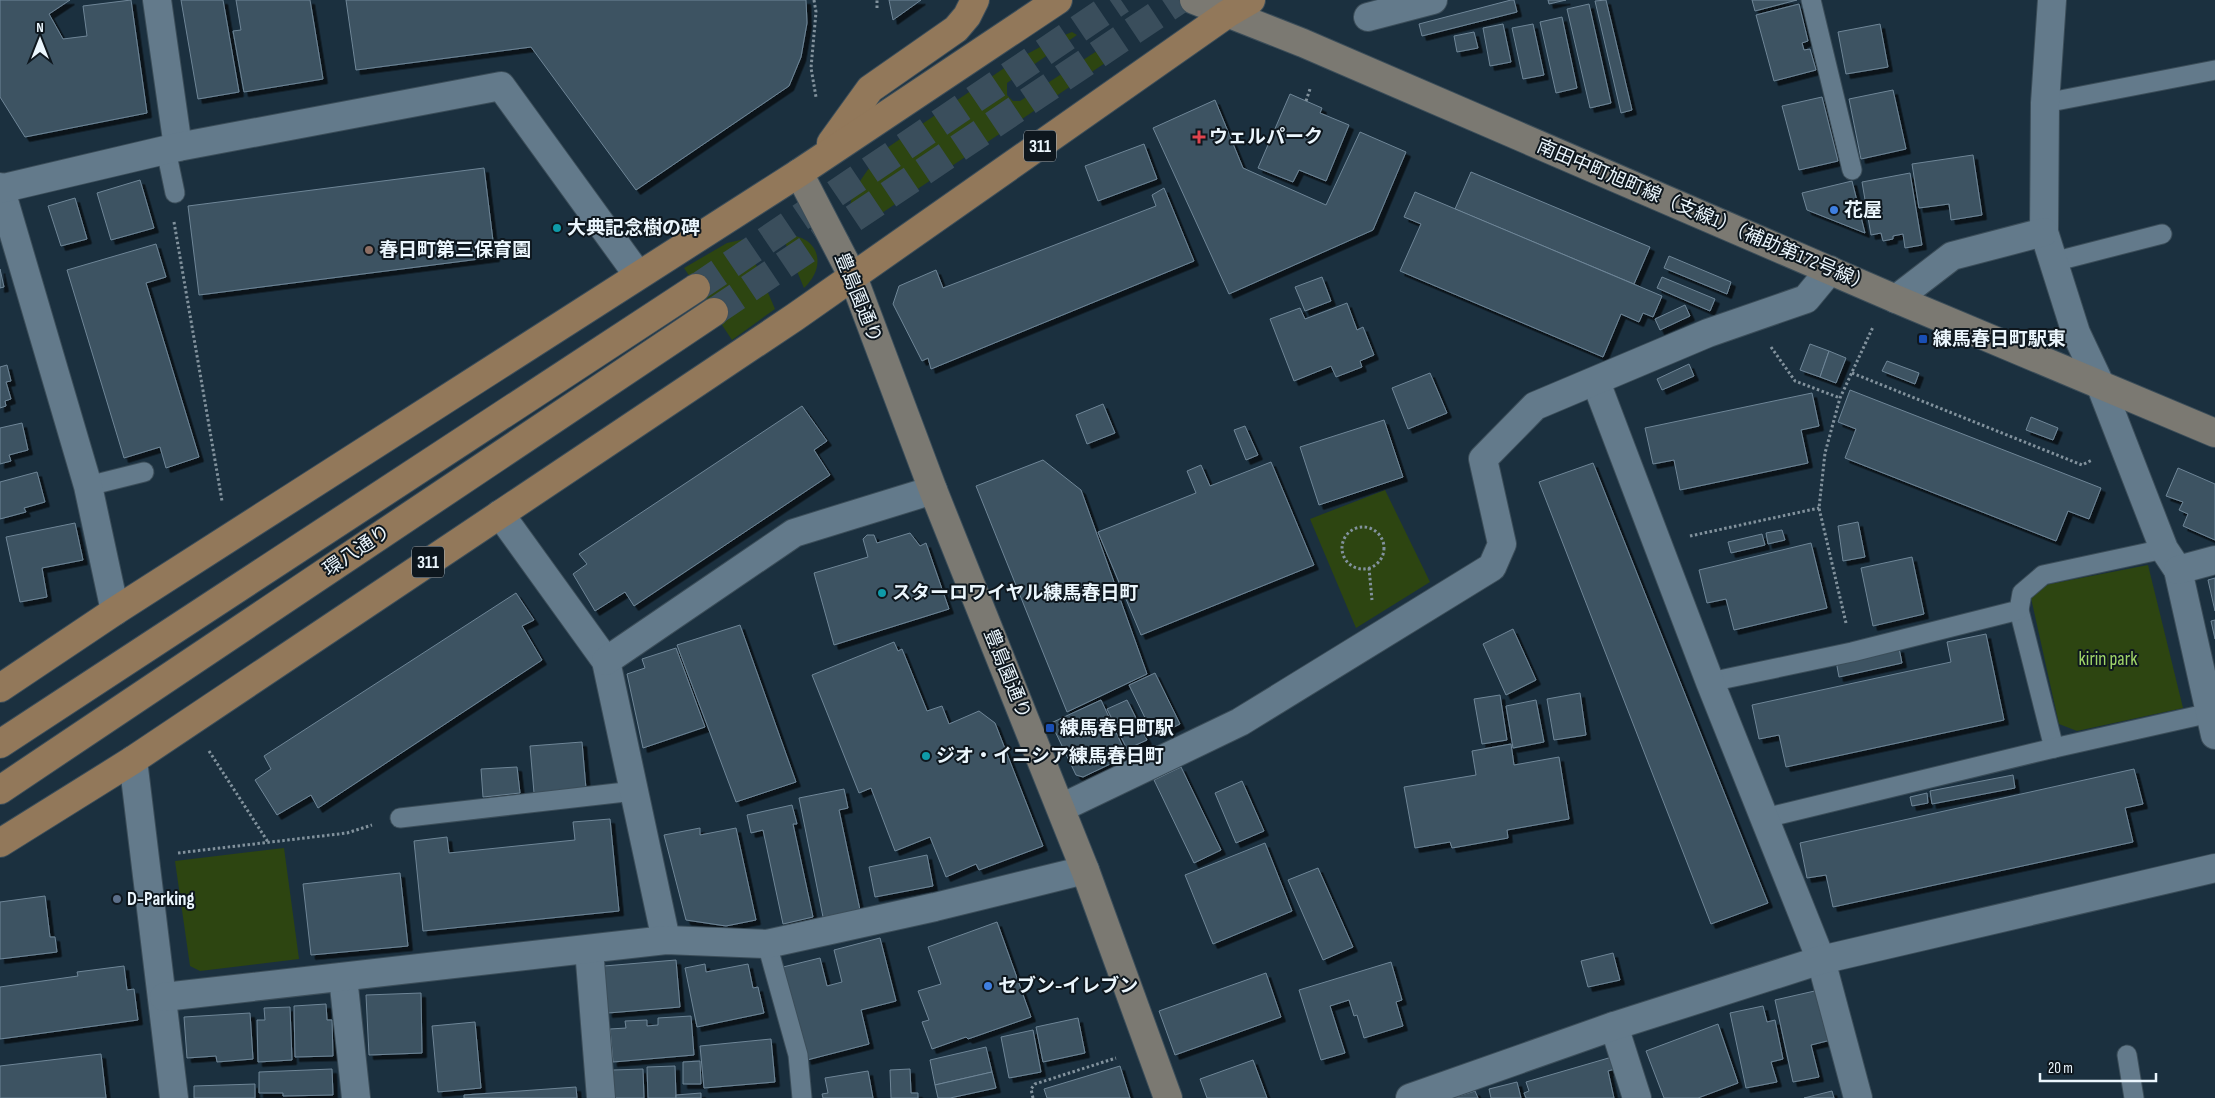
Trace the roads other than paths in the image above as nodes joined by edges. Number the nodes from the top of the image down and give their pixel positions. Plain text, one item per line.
1 (157, 0) edge
2 (975, 0) edge
3 (1058, 0) edge
4 (1194, 0) edge
5 (1251, 0) edge
6 (1433, 0) edge
7 (1811, 0) edge
8 (2052, 0) edge
9 (1227, 14) junction
10 (1368, 17) dead end
11 (2215, 70) edge
12 (2045, 103) junction
13 (172, 149) junction
14 (822, 157) junction
15 (1852, 170) dead end
16 (799, 173) junction
17 (0, 188) edge
18 (175, 193) road end
19 (2044, 232) junction
20 (2162, 234) dead end
21 (2053, 262) junction
22 (1830, 270) junction
23 (638, 275) junction
24 (853, 277) junction
25 (696, 288) tunnel mouth
26 (1896, 299) junction
27 (714, 312) tunnel mouth
28 (1596, 382) junction
29 (2100, 384) junction
30 (2215, 433) edge
31 (144, 472) dead end
32 (88, 486) junction
33 (933, 490) junction
34 (500, 514) junction
35 (2171, 560) junction
36 (2215, 560) edge
37 (2019, 610) junction
38 (115, 611) junction
39 (606, 661) junction
40 (1710, 682) junction
41 (0, 688) edge
42 (2212, 724) edge
43 (0, 744) edge
44 (2054, 748) junction
45 (133, 760) junction
46 (0, 790) edge
47 (634, 791) junction
48 (1060, 808) junction
49 (400, 818) road end
50 (1765, 818) junction
51 (0, 843) edge
52 (2215, 868) edge
53 (1085, 870) junction
54 (666, 940) junction
55 (767, 944) junction
56 (589, 949) junction
57 (1821, 960) junction
58 (343, 977) junction
59 (164, 996) junction
60 (1614, 1026) junction
61 (2127, 1055) dead end
62 (174, 1098) edge
63 (356, 1098) edge
64 (601, 1098) edge
65 (802, 1098) edge
66 (1168, 1098) edge
67 (1410, 1098) edge
68 (1637, 1098) edge
69 (1858, 1098) edge
70 (2134, 1098) edge

1 - 13 street
2 - 14 main road
3 - 14 main road
4 - 9 main road, 南田中町旭町線（支線1）（補助第172号線）
5 - 9 main road, 311
6 - 10 street
7 - 15 lane
8 - 12 street
9 - 22 main road, 南田中町旭町線（支線1）（補助第172号線）
9 - 24 main road, 311
11 - 12 lane
12 - 19 street
13 - 17 street
13 - 18 lane
13 - 23 street
14 - 16 main road
16 - 23 main road
16 - 24 main road, 豊島園通り
17 - 32 street
19 - 21 street
19 - 26 street
20 - 21 lane
21 - 29 street
22 - 26 main road, 南田中町旭町線（支線1）（補助第172号線）
22 - 28 street
23 - 38 main road
24 - 33 main road, 豊島園通り
24 - 34 main road, 311
25 - 43 main road, 環八通り
26 - 29 main road, 南田中町旭町線（支線1）（補助第172号線）
27 - 46 main road, 環八通り / 311
28 - 40 street
28 - 48 street
29 - 30 main road, 南田中町旭町線（支線1）（補助第172号線）
29 - 35 street
31 - 32 lane
32 - 38 street
33 - 39 street
33 - 48 main road, 豊島園通り
34 - 39 street
34 - 45 main road, 311
35 - 36 street
35 - 37 lane
35 - 42 street
37 - 40 lane
37 - 44 lane
38 - 41 main road
39 - 47 street
40 - 50 street
42 - 44 lane
44 - 50 lane
45 - 51 main road, 311
45 - 59 street
47 - 49 lane
47 - 54 street
48 - 53 main road, 豊島園通り
50 - 57 street
52 - 57 street
53 - 55 street
53 - 66 main road, 豊島園通り
54 - 55 street
54 - 56 street
55 - 65 lane
56 - 58 street
56 - 64 street
57 - 60 street
57 - 69 street
58 - 59 street
58 - 63 street
59 - 62 street
60 - 67 street
60 - 68 street
61 - 70 lane

